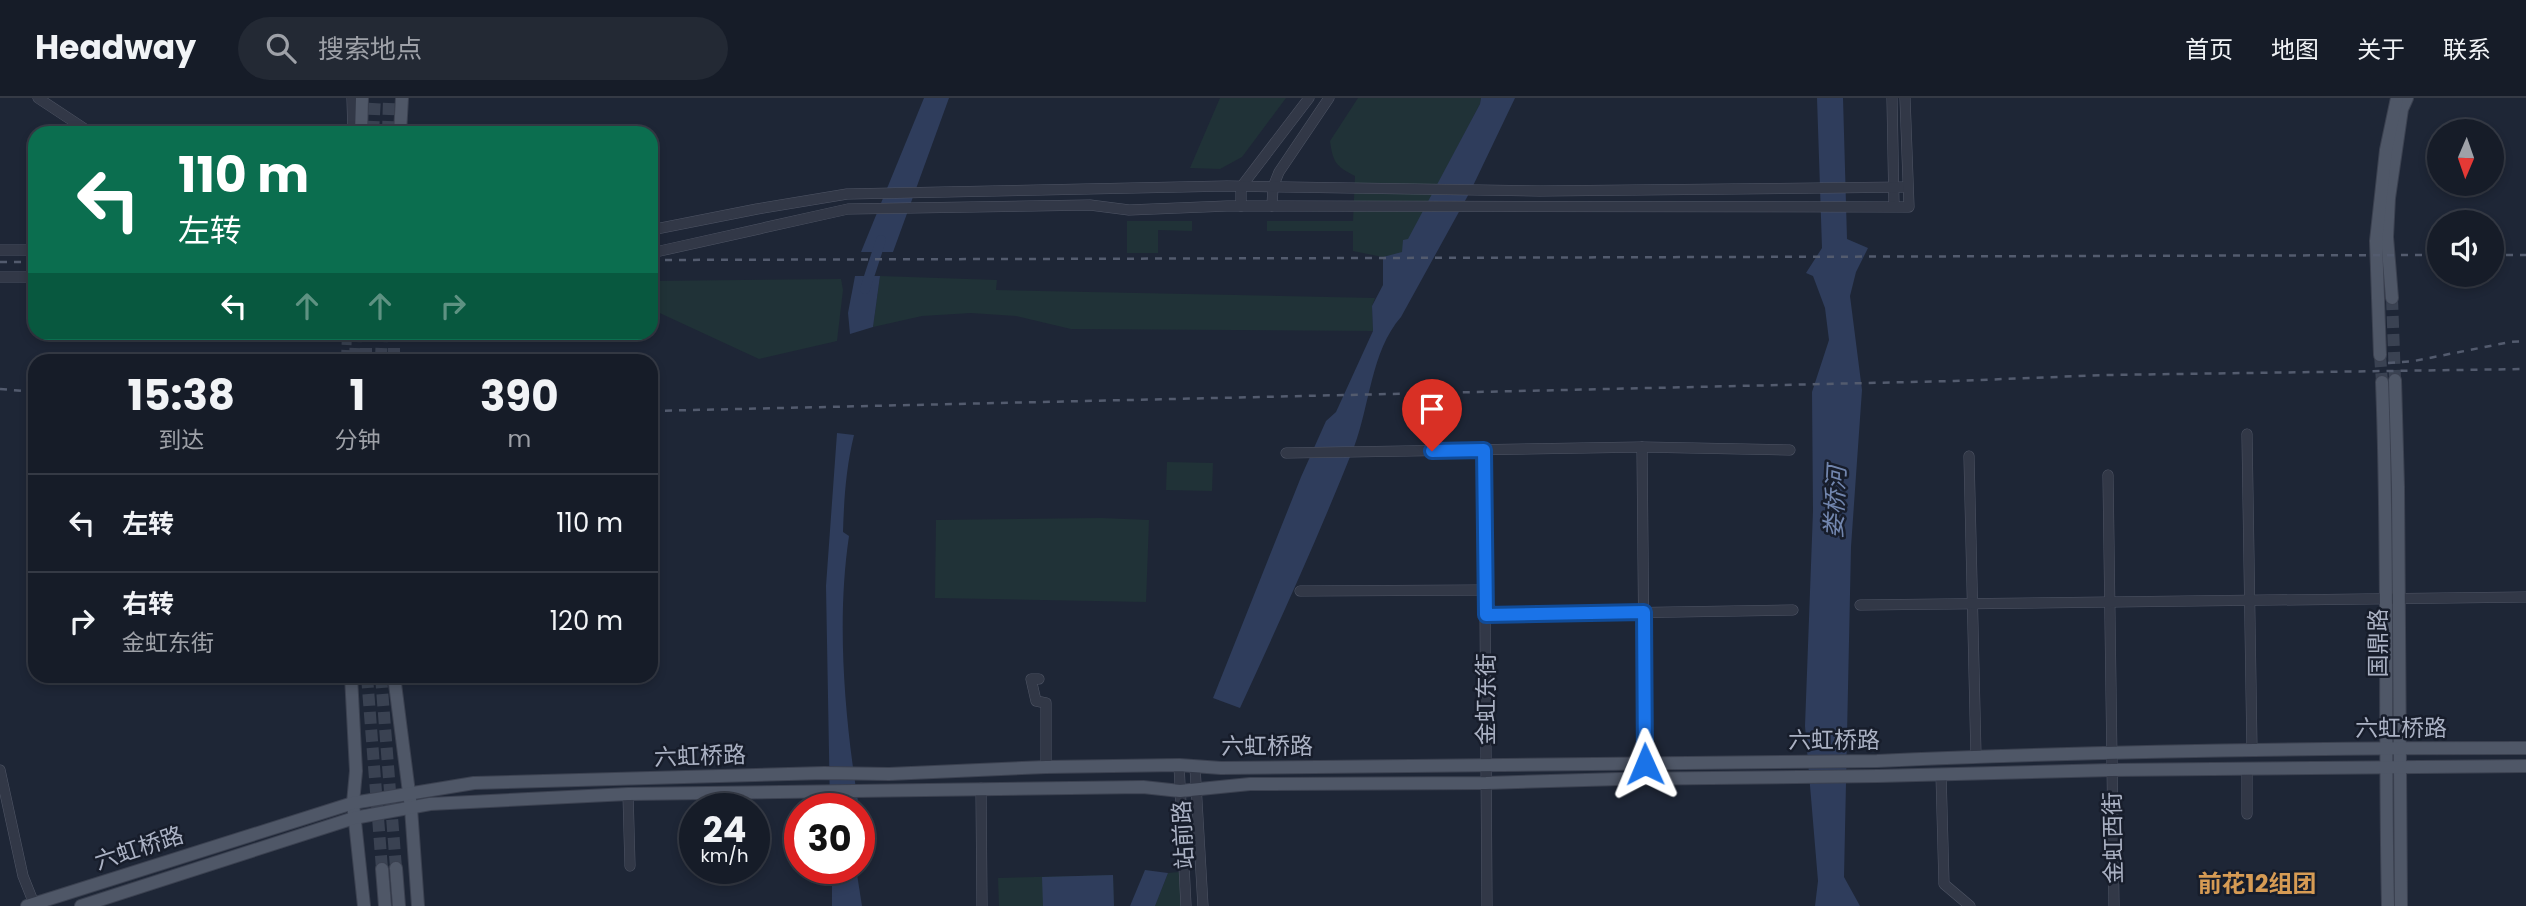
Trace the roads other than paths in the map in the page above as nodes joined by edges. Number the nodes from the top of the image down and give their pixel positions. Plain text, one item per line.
1 (352, 98) edge
2 (362, 98) edge
3 (402, 98) edge
4 (1309, 98) edge
5 (1329, 98) edge
6 (1892, 98) edge
7 (1905, 98) edge
8 (2397, 98) edge
9 (2407, 98) edge
10 (43, 100) edge
11 (81, 126) edge
12 (354, 126) edge
13 (361, 126) edge
14 (400, 126) edge
15 (1894, 186) junction
16 (1241, 187) junction
17 (1273, 187) junction
18 (1907, 187) junction
19 (1241, 206) junction
20 (1272, 206) junction
21 (1894, 206) junction
22 (658, 229) edge
23 (0, 250) edge
24 (28, 250) edge
25 (658, 251) edge
26 (0, 277) edge
27 (28, 277) edge
28 (2392, 298) tunnel mouth
29 (2380, 355) tunnel mouth
30 (2247, 434) dead end
31 (1642, 447) junction
32 (1484, 450) junction
33 (1790, 450) dead end
34 (1286, 453) dead end
35 (1969, 456) dead end
36 (2108, 475) dead end
37 (1485, 590) junction
38 (1300, 591) dead end
39 (2526, 597) edge
40 (2384, 599) junction
41 (2399, 599) junction
42 (2249, 601) junction
43 (2109, 602) junction
44 (1972, 603) junction
45 (1860, 604) dead end
46 (1793, 610) dead end
47 (1644, 612) junction
48 (1486, 615) junction
49 (1039, 679) dead end
50 (350, 683) edge
51 (395, 683) edge
52 (2392, 748) junction
53 (2526, 748) edge
54 (2252, 750) junction
55 (2112, 753) junction
56 (1976, 756) junction
57 (1645, 764) junction
58 (1179, 765) junction
59 (1195, 766) junction
60 (1486, 766) junction
61 (2392, 766) junction
62 (2526, 766) edge
63 (1046, 767) junction
64 (2247, 768) junction
65 (0, 771) edge
66 (2112, 771) junction
67 (1941, 774) junction
68 (1486, 783) junction
69 (981, 788) junction
70 (1180, 791) junction
71 (1196, 791) junction
72 (409, 792) junction
73 (628, 794) junction
74 (353, 803) junction
75 (411, 808) junction
76 (2247, 814) dead end
77 (354, 818) junction
78 (630, 866) dead end
79 (396, 868) tunnel mouth
80 (382, 869) tunnel mouth
81 (32, 905) edge
82 (81, 906) edge
83 (364, 906) edge
84 (385, 906) edge
85 (399, 906) edge
86 (418, 906) edge
87 (982, 906) edge
88 (1186, 906) edge
89 (1203, 906) edge
90 (1487, 906) edge
91 (1970, 906) edge
92 (2114, 906) edge
93 (2388, 906) edge
94 (2401, 906) edge

1 - 12 street
2 - 13 main road
3 - 14 main road
4 - 16 street
5 - 17 street
6 - 15 street
7 - 18 street
8 - 29 main road
9 - 28 main road
10 - 11 street
15 - 17 street
15 - 18 street
15 - 21 street
16 - 17 street
16 - 19 street
16 - 22 street
17 - 20 street
18 - 21 street
19 - 20 street
19 - 25 street
20 - 21 street
23 - 24 street
26 - 27 street
30 - 42 street
31 - 32 street
31 - 33 street
31 - 47 street
32 - 34 street
32 - 37 street, 金虹东街
35 - 44 street
36 - 43 street, 金虹西街
37 - 38 street
37 - 48 street, 金虹东街
39 - 41 street
40 - 41 street
40 - 41 main road, 国鼎路
40 - 42 street
40 - 52 main road, 国鼎路
41 - 52 main road, 国鼎路
42 - 43 street
42 - 54 street
43 - 44 street
43 - 55 street, 金虹西街
44 - 45 street
44 - 56 street
46 - 47 street
47 - 48 street
47 - 57 street
48 - 60 street, 金虹东街
49 - 63 street
50 - 74 main road
51 - 72 main road
52 - 53 main road, 六虹桥路
52 - 54 main road, 六虹桥路
52 - 61 main road, 国鼎路
54 - 55 main road, 六虹桥路
55 - 56 main road, 六虹桥路
55 - 66 street, 金虹西街
56 - 57 main road, 六虹桥路
57 - 60 main road, 六虹桥路
58 - 59 main road, 六虹桥路
58 - 63 main road, 六虹桥路
58 - 70 street, 站前路
59 - 60 main road, 六虹桥路
59 - 71 street, 站前路
60 - 68 street, 金虹东街
61 - 62 main road, 六虹桥路
61 - 64 main road, 六虹桥路
61 - 93 main road, 国鼎路
61 - 94 main road, 国鼎路
63 - 72 main road, 六虹桥路
64 - 66 main road, 六虹桥路
64 - 76 street
65 - 81 street
66 - 67 main road, 六虹桥路
66 - 92 street, 金虹西街
67 - 68 main road, 六虹桥路
67 - 91 street
68 - 71 main road, 六虹桥路
68 - 90 street, 金虹东街
69 - 70 main road, 六虹桥路
69 - 73 main road, 六虹桥路
69 - 87 street
70 - 71 main road, 六虹桥路
70 - 88 street, 站前路
71 - 89 street, 站前路
72 - 74 main road, 六虹桥路
72 - 75 main road
73 - 75 main road, 六虹桥路
73 - 78 street
74 - 77 main road
74 - 81 main road, 六虹桥路
75 - 77 main road, 六虹桥路
75 - 86 main road
77 - 82 main road, 六虹桥路
77 - 83 main road
79 - 85 main road
80 - 84 main road

